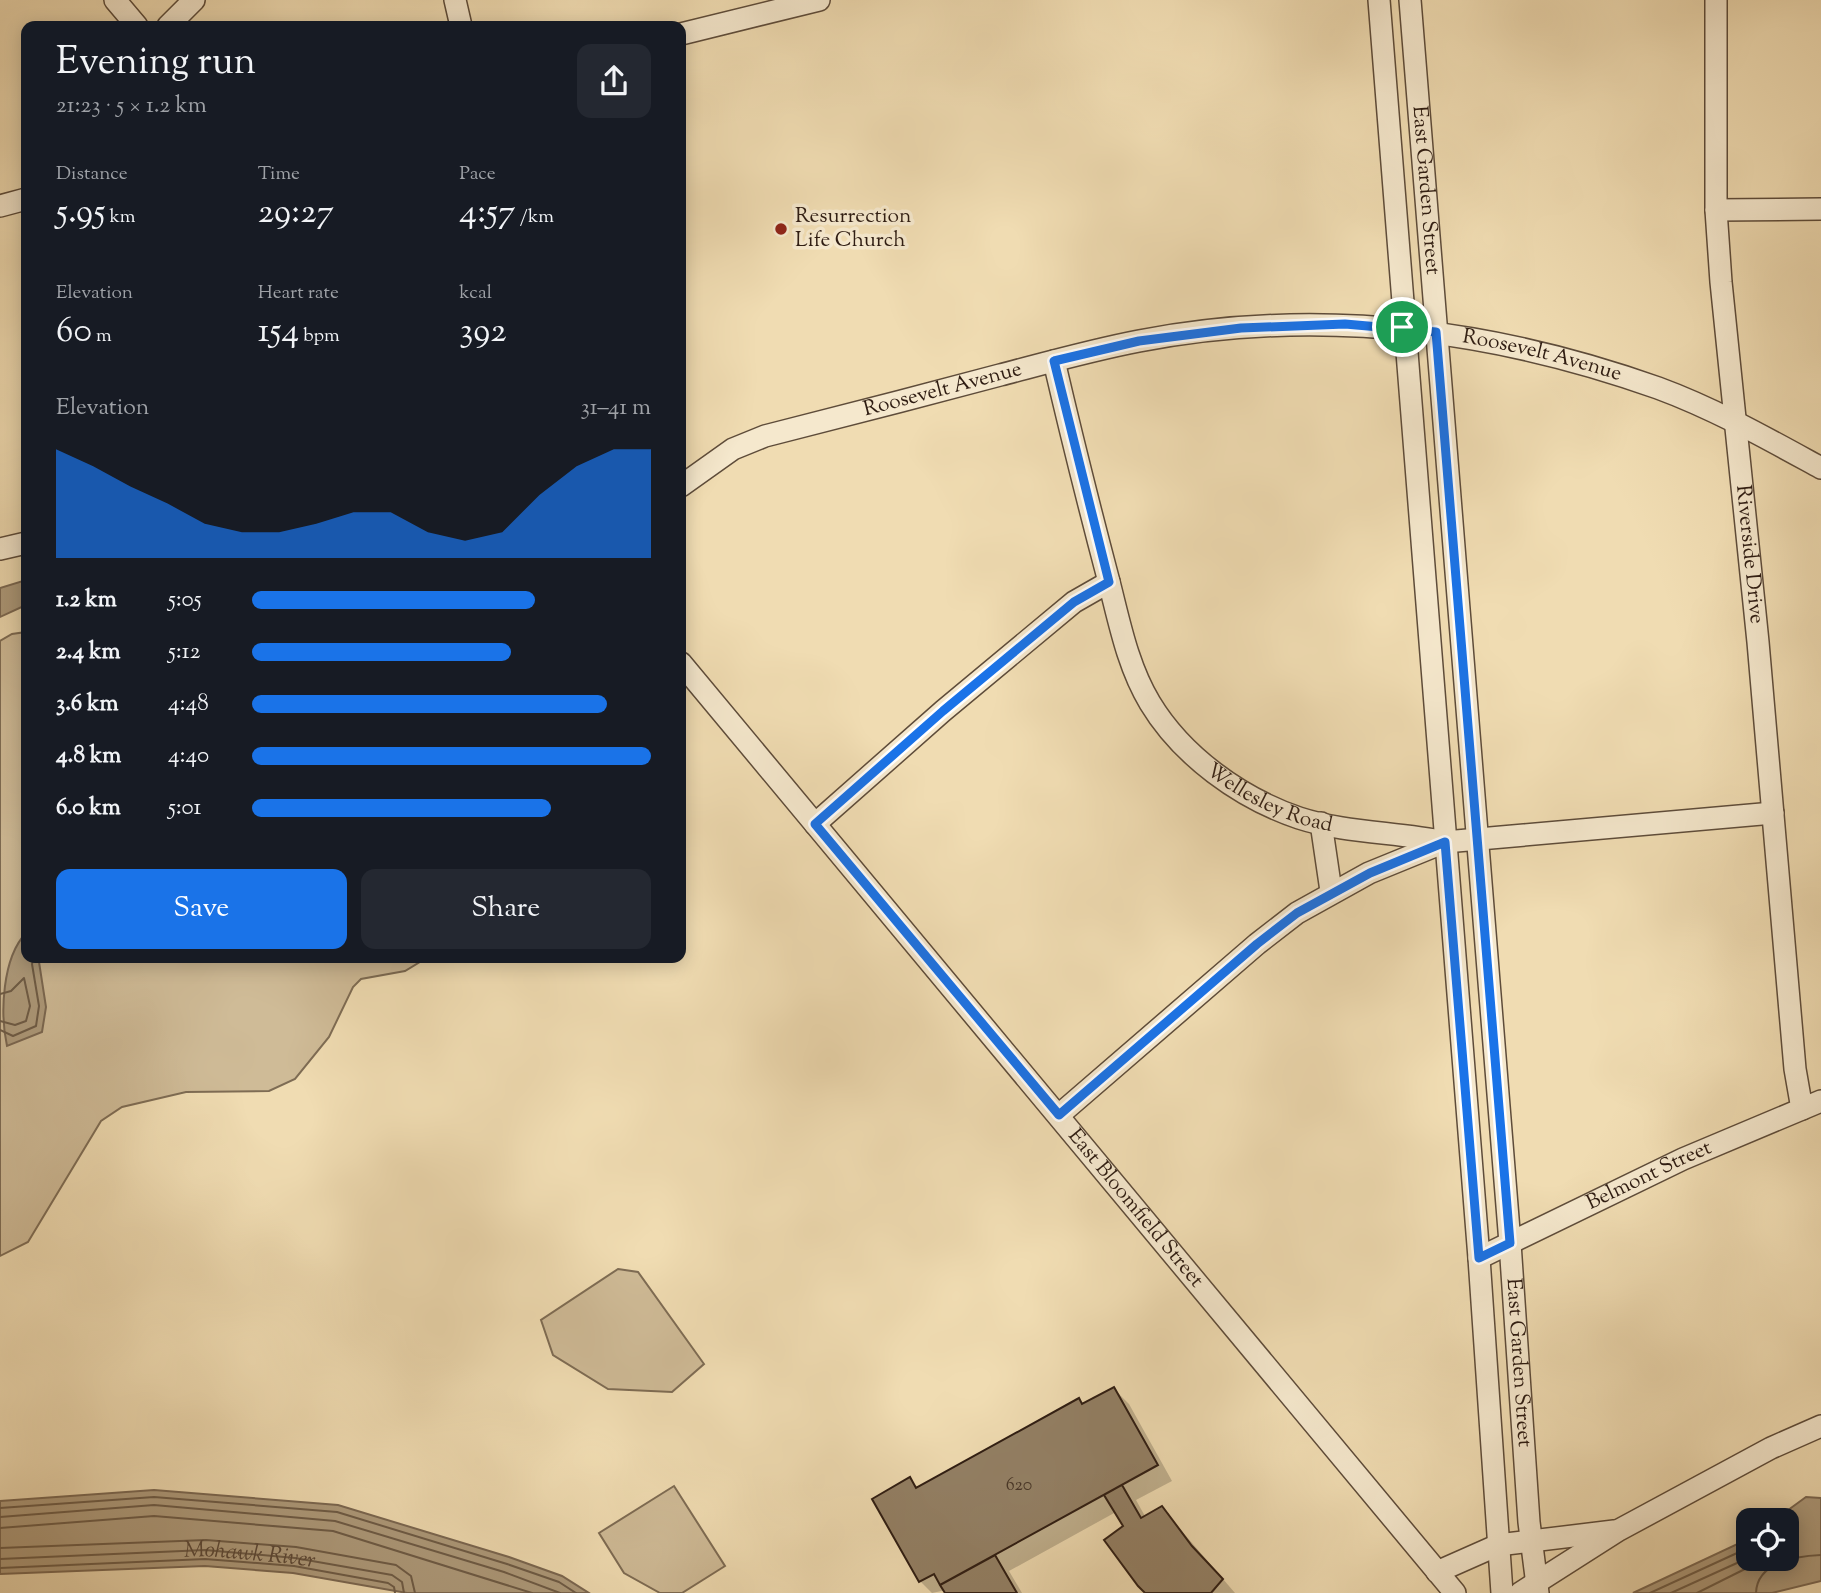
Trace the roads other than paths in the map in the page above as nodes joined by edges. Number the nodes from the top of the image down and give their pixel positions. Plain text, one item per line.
1 (115, 0) edge
2 (194, 0) edge
3 (455, 0) edge
4 (819, 0) edge
5 (1379, 0) edge
6 (1410, 0) edge
7 (1716, 0) edge
8 (133, 21) edge
9 (173, 21) edge
10 (460, 21) edge
11 (686, 33) edge
12 (21, 200) edge
13 (0, 206) edge
14 (1821, 209) edge
15 (1716, 210) junction
16 (1402, 327) junction
17 (1436, 332) junction
18 (1054, 361) junction
19 (1737, 423) junction
20 (1821, 468) edge
21 (686, 482) edge
22 (21, 544) edge
23 (0, 549) edge
24 (1109, 582) junction
25 (686, 669) edge
26 (1773, 813) junction
27 (1321, 823) junction
28 (815, 824) junction
29 (1477, 840) junction
30 (1445, 842) junction
31 (1331, 891) junction
32 (1811, 1105) edge
33 (1059, 1115) junction
34 (1510, 1243) junction
35 (1479, 1258) junction
36 (1821, 1426) edge
37 (1619, 1530) junction
38 (1531, 1540) junction
39 (1498, 1545) junction
40 (1437, 1572) junction
41 (1532, 1590) edge
42 (1455, 1593) edge
43 (1502, 1593) edge

1 - 8 street
2 - 9 street
3 - 10 street
4 - 11 street
5 - 16 street, East Garden Street
6 - 17 street, East Garden Street
7 - 15 street, Riverside Drive
12 - 13 street
14 - 15 street
15 - 19 street, Riverside Drive
16 - 17 street, Roosevelt Avenue
16 - 18 street, Roosevelt Avenue
16 - 30 street, East Garden Street
17 - 19 street, Roosevelt Avenue
17 - 29 street, East Garden Street
18 - 21 street, Roosevelt Avenue
18 - 24 street, Wellesley Road
19 - 20 street, Roosevelt Avenue
19 - 26 street, Riverside Drive
22 - 23 street
24 - 27 street, Wellesley Road
24 - 28 street
25 - 28 street, East Bloomfield Street
26 - 29 street, Wellesley Road
26 - 32 street, Riverside Drive
27 - 30 street, Wellesley Road
27 - 31 street
28 - 33 street, East Bloomfield Street
29 - 30 street, Wellesley Road
29 - 34 street, East Garden Street
30 - 31 street
30 - 35 street, East Garden Street
31 - 33 street
32 - 34 street, Belmont Street
33 - 40 street, East Bloomfield Street
34 - 35 street, Belmont Street
34 - 38 street, East Garden Street
35 - 39 street, East Garden Street
36 - 37 street
37 - 38 street
37 - 41 street
38 - 39 street
38 - 41 street, East Garden Street
39 - 40 street
39 - 43 street, East Garden Street
40 - 42 street, East Bloomfield Street

